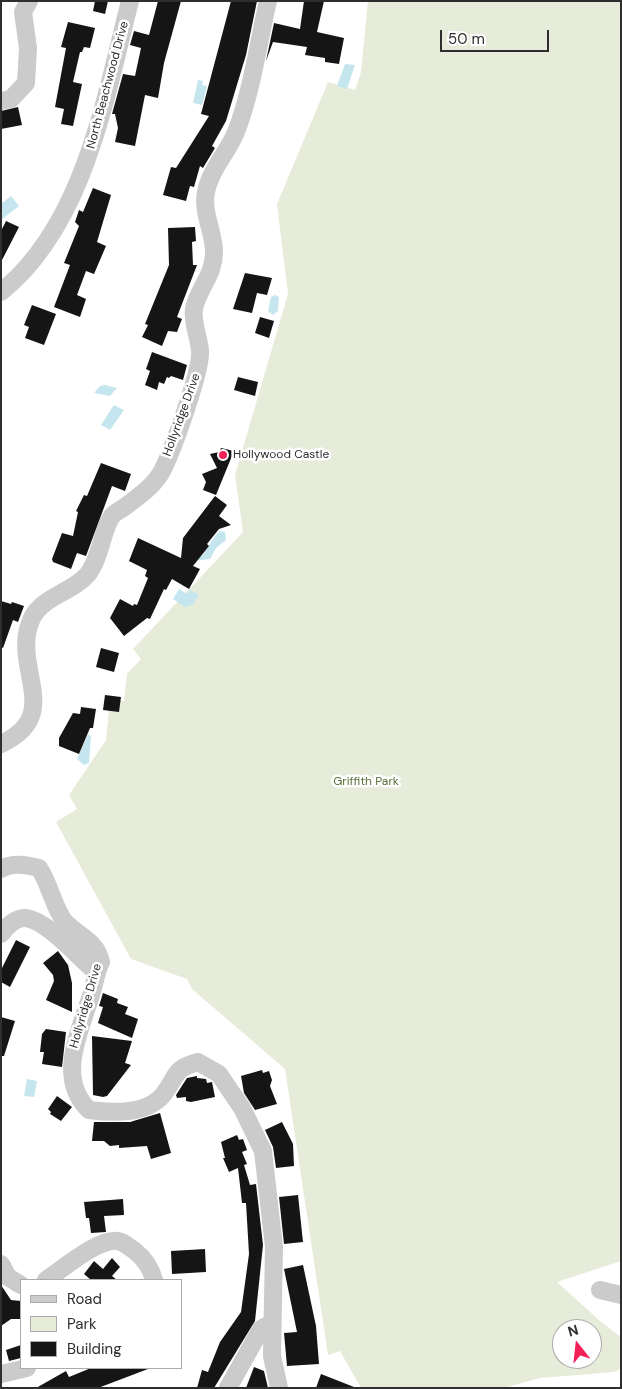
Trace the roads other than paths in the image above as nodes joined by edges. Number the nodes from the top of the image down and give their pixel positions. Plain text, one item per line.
1 (29, 1) edge
2 (130, 1) edge
3 (268, 1) edge
4 (1, 101) edge
5 (1, 292) edge
6 (1, 744) edge
7 (1, 869) edge
8 (1, 934) edge
9 (96, 972) junction
10 (1, 1264) edge
11 (48, 1279) edge
12 (154, 1279) edge
13 (20, 1284) edge
14 (600, 1290) dead end
15 (621, 1295) edge
16 (272, 1323) junction
17 (23, 1369) edge
18 (1, 1374) edge
19 (228, 1388) edge
20 (279, 1388) edge

1 - 4 street
2 - 5 street, North Beachwood Drive
3 - 6 street, Hollyridge Drive
7 - 9 street, Hollyridge Drive
8 - 9 street
9 - 16 street, Hollyridge Drive
10 - 13 street
11 - 12 street
14 - 15 street
16 - 19 street
16 - 20 street, Hollyridge Drive
17 - 18 street

